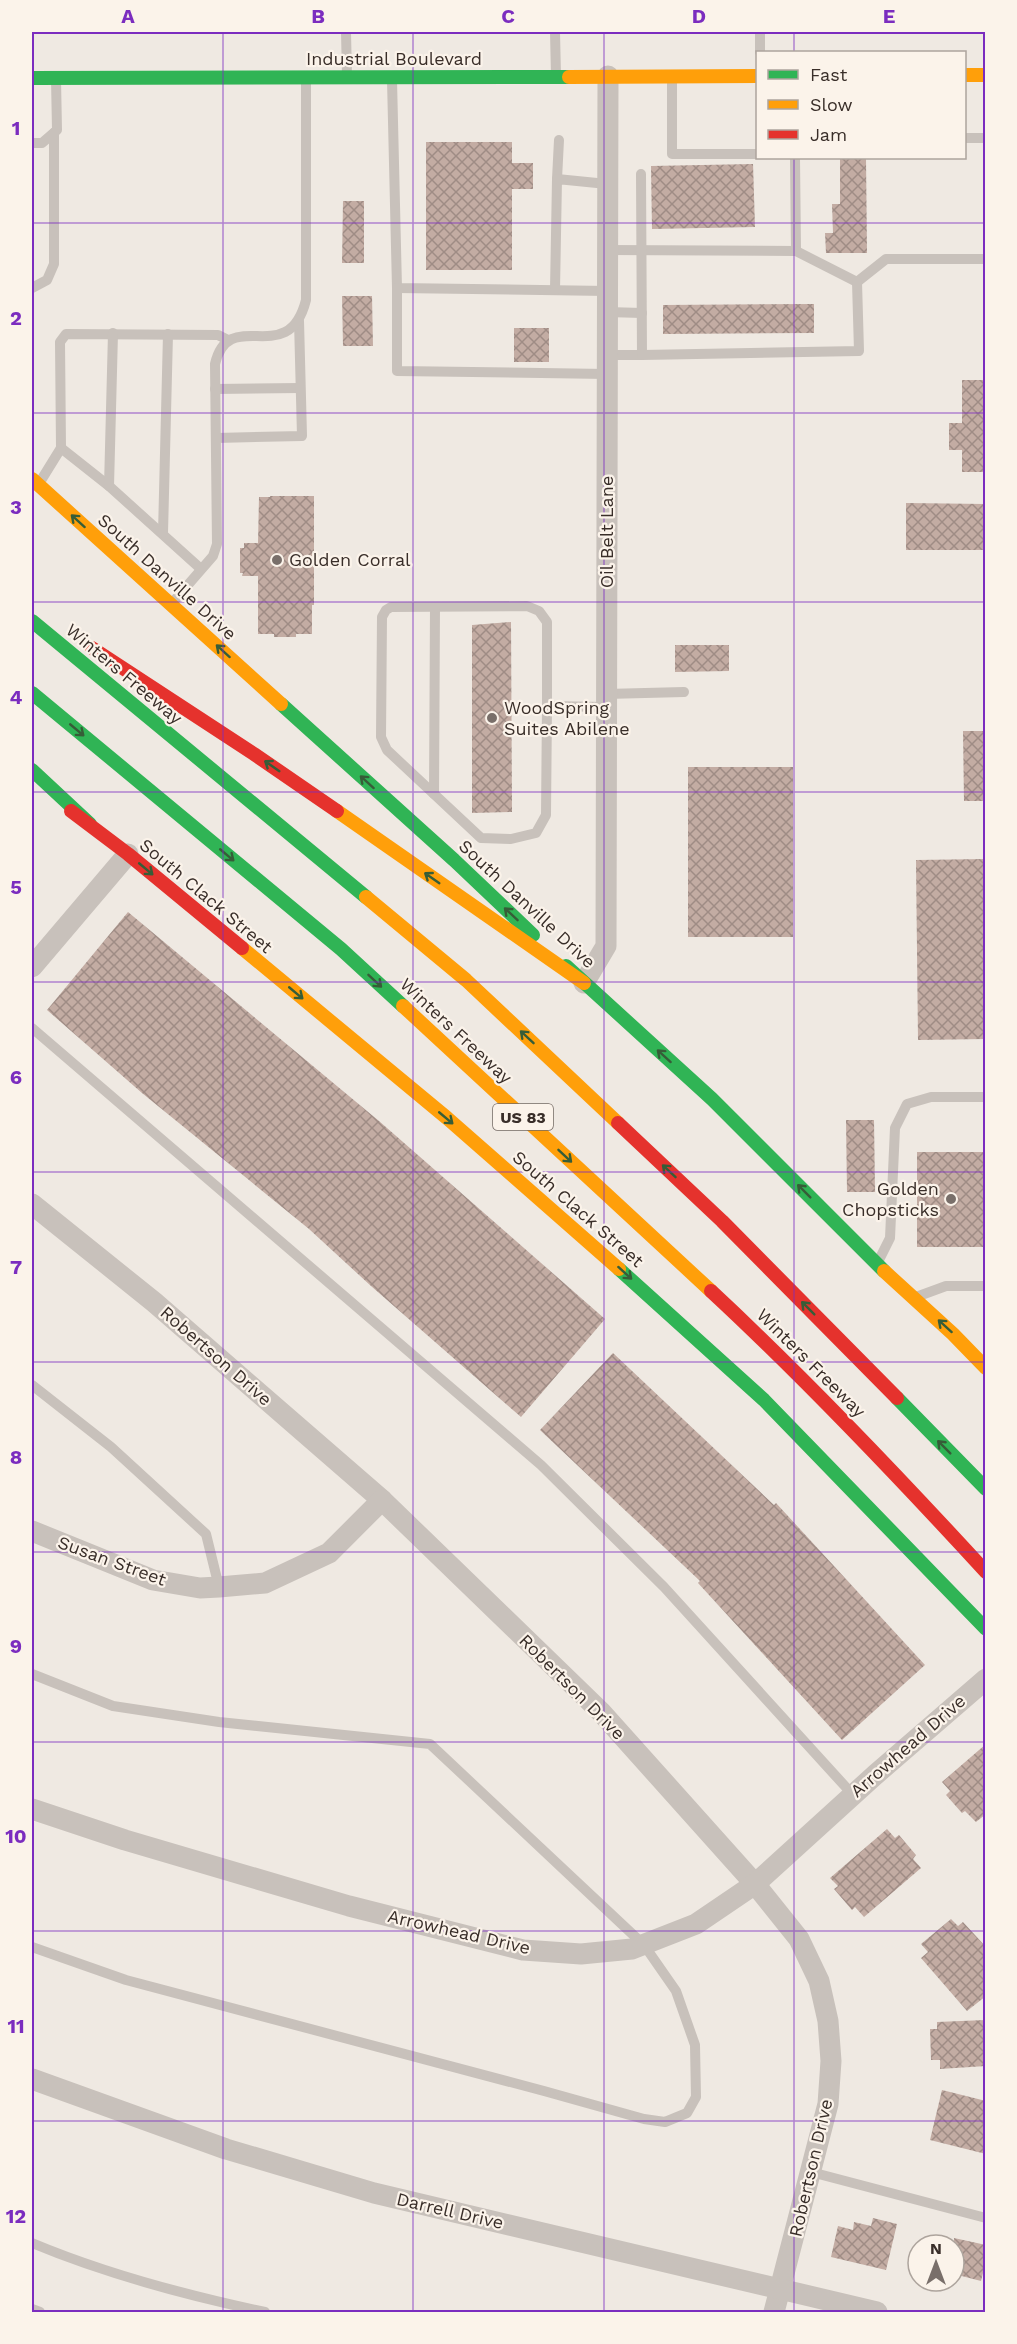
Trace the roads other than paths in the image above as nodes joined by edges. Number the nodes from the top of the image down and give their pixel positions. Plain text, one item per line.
1 (346, 32) edge
2 (555, 32) edge
3 (760, 32) edge
4 (760, 51) edge
5 (756, 75) edge
6 (966, 75) edge
7 (986, 75) edge
8 (556, 76) junction
9 (608, 76) junction
10 (672, 76) junction
11 (306, 77) junction
12 (347, 77) junction
13 (392, 77) junction
14 (32, 78) edge
15 (56, 78) junction
16 (54, 133) junction
17 (966, 138) edge
18 (986, 138) edge
19 (559, 140) dead end
20 (32, 143) edge
21 (756, 154) edge
22 (795, 159) edge
23 (641, 174) dead end
24 (557, 179) junction
25 (607, 184) junction
26 (607, 250) junction
27 (641, 250) junction
28 (795, 251) junction
29 (986, 259) edge
30 (857, 282) junction
31 (32, 288) edge
32 (397, 288) junction
33 (555, 290) junction
34 (607, 291) junction
35 (607, 312) junction
36 (642, 313) junction
37 (299, 321) junction
38 (113, 333) junction
39 (168, 334) junction
40 (228, 340) junction
41 (642, 355) junction
42 (607, 365) junction
43 (300, 388) junction
44 (215, 389) junction
45 (216, 438) junction
46 (61, 448) junction
47 (35, 482) edge
48 (110, 486) junction
49 (163, 533) junction
50 (201, 569) junction
51 (171, 604) junction
52 (32, 608) edge
53 (435, 608) junction
54 (32, 621) edge
55 (61, 627) dead end
56 (80, 639) dead end
57 (32, 693) edge
58 (684, 693) dead end
59 (606, 700) junction
60 (547, 706) junction
61 (32, 770) edge
62 (32, 784) edge
63 (434, 794) junction
64 (90, 824) junction
65 (128, 854) junction
66 (32, 966) edge
67 (584, 983) junction
68 (32, 1028) edge
69 (986, 1097) edge
70 (32, 1204) edge
71 (877, 1264) junction
72 (986, 1286) edge
73 (913, 1298) junction
74 (986, 1368) edge
75 (32, 1385) edge
76 (986, 1489) edge
77 (381, 1500) junction
78 (32, 1531) edge
79 (986, 1572) edge
80 (219, 1587) junction
81 (986, 1629) edge
82 (32, 1674) edge
83 (986, 1679) edge
84 (853, 1795) junction
85 (32, 1809) edge
86 (755, 1884) junction
87 (644, 1945) junction
88 (32, 1947) edge
89 (32, 2079) edge
90 (811, 2172) junction
91 (986, 2218) edge
92 (32, 2243) edge
93 (780, 2289) junction
94 (32, 2309) edge
95 (40, 2313) edge
96 (265, 2313) edge
97 (774, 2313) edge
98 (878, 2313) edge

1 - 12 lane
2 - 8 lane
3 - 4 lane
5 - 10 main road, Industrial Boulevard
6 - 7 main road
8 - 9 main road, Industrial Boulevard
8 - 13 main road, Industrial Boulevard
9 - 10 main road, Industrial Boulevard
9 - 25 street, Oil Belt Lane
10 - 21 lane
11 - 12 main road, Industrial Boulevard
11 - 15 main road, Industrial Boulevard
11 - 37 lane
12 - 13 main road, Industrial Boulevard
13 - 32 lane
14 - 15 main road, Industrial Boulevard
15 - 16 lane
16 - 20 lane
16 - 31 lane
17 - 18 lane
19 - 24 lane
22 - 28 lane
23 - 27 lane
24 - 25 lane
24 - 33 lane
25 - 26 street, Oil Belt Lane
26 - 27 lane
26 - 34 street, Oil Belt Lane
27 - 28 lane
27 - 36 lane
28 - 30 lane
29 - 30 lane
30 - 41 lane
32 - 33 lane
32 - 42 lane
33 - 34 lane
34 - 35 street, Oil Belt Lane
35 - 36 lane
35 - 42 street, Oil Belt Lane
36 - 41 lane
37 - 40 lane
37 - 43 lane
38 - 39 lane
38 - 46 lane
38 - 48 lane
39 - 40 lane
39 - 49 lane
40 - 44 lane
41 - 42 lane
42 - 59 street, Oil Belt Lane
43 - 44 lane
43 - 45 lane
44 - 45 lane
45 - 50 lane
46 - 47 lane
46 - 48 lane
51 -> 47 main road, South Danville Drive
48 - 49 lane
49 - 50 lane
50 - 51 lane
67 -> 51 main road, South Danville Drive
52 - 55 main road
53 - 60 lane
53 - 63 lane
53 - 63 lane
76 -> 54 main road, Winters Freeway
67 -> 56 main road
57 -> 79 main road, Winters Freeway / US 83
58 - 59 lane
59 - 60 lane
59 - 67 street, Oil Belt Lane
60 - 63 lane
61 - 64 main road
62 - 64 main road, South Clack Street
64 - 65 main road, South Clack Street
65 - 66 street
65 -> 81 main road, South Clack Street
71 -> 67 main road, South Danville Drive
68 - 84 lane
69 - 71 lane
70 - 77 street, Robertson Drive
71 - 73 main road, South Danville Drive
72 - 73 lane
74 -> 73 main road, South Danville Drive
75 - 80 lane
77 - 80 street, Susan Street
77 - 86 street, Robertson Drive
78 - 80 street, Susan Street
82 - 87 lane
83 - 84 street, Arrowhead Drive
84 - 86 street, Arrowhead Drive
85 - 87 street, Arrowhead Drive
86 - 87 street, Arrowhead Drive
86 - 90 street, Robertson Drive
87 - 88 lane
89 - 93 street, Darrell Drive
90 - 91 lane
90 - 93 street, Robertson Drive
92 - 96 lane
93 - 97 street, Robertson Drive
93 - 98 street, Darrell Drive
94 - 95 lane

